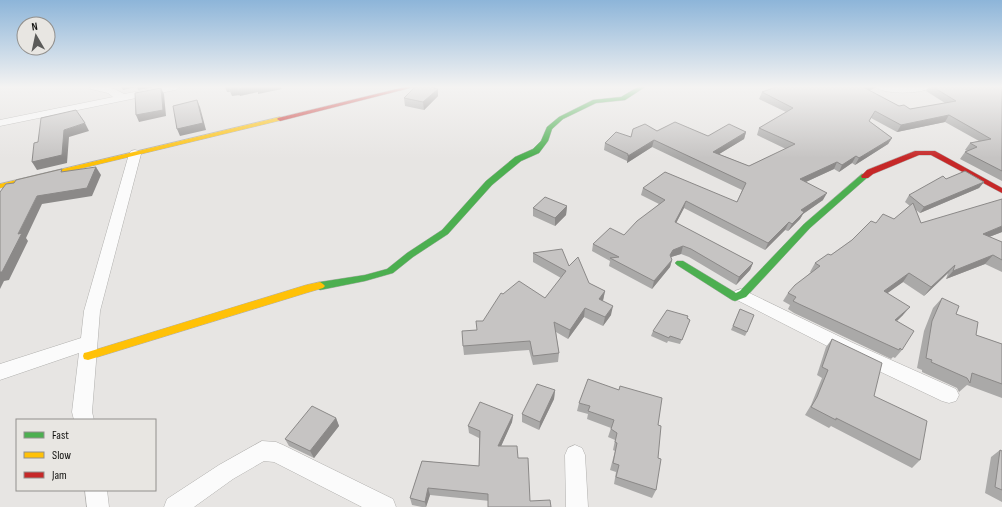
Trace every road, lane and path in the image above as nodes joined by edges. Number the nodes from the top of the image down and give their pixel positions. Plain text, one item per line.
1 (60, 111) edge
2 (314, 111) edge
3 (576, 111) edge
4 (0, 123) edge
5 (135, 154) junction
6 (0, 186) edge
7 (1002, 191) edge
8 (680, 263) dead end
9 (741, 295) junction
10 (88, 349) junction
11 (0, 372) edge
12 (949, 395) dead end
13 (84, 419) edge
14 (576, 455) dead end
15 (96, 491) edge
16 (98, 507) edge
17 (175, 507) edge
18 (385, 507) edge
19 (577, 507) edge

1 - 4 street
2 - 5 street
3 - 10 street
5 - 6 street
5 - 10 street
7 - 9 street
8 - 9 street
9 - 12 street
10 - 11 street
10 - 13 street
14 - 19 street
15 - 16 street
17 - 18 street

